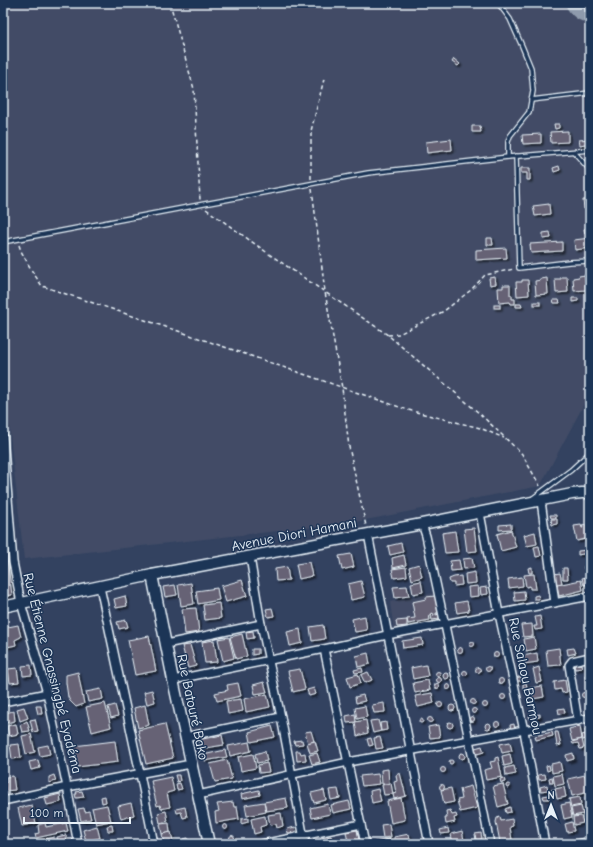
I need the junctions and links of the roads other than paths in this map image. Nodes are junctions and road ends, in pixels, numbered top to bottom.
1 (498, 3) edge
2 (590, 93) edge
3 (531, 100) junction
4 (590, 150) edge
5 (574, 152) junction
6 (516, 156) junction
7 (508, 157) junction
8 (590, 170) edge
9 (3, 242) edge
10 (590, 261) edge
11 (3, 435) edge
12 (590, 451) edge
13 (590, 494) edge
14 (541, 501) junction
15 (525, 504) junction
16 (480, 513) junction
17 (422, 524) junction
18 (368, 534) junction
19 (250, 557) junction
20 (152, 575) junction
21 (100, 587) junction
22 (590, 596) edge
23 (21, 603) junction
24 (555, 603) junction
25 (3, 607) edge
26 (500, 614) junction
27 (261, 624) junction
28 (445, 624) junction
29 (387, 635) junction
30 (166, 644) junction
31 (324, 649) junction
32 (590, 657) edge
33 (269, 660) junction
34 (173, 680) junction
35 (47, 693) junction
36 (3, 702) edge
37 (281, 717) junction
38 (590, 718) edge
39 (578, 721) junction
40 (524, 731) junction
41 (185, 737) junction
42 (469, 740) junction
43 (410, 751) junction
44 (348, 762) junction
45 (191, 764) junction
46 (140, 774) junction
47 (292, 774) junction
48 (67, 787) junction
49 (198, 795) junction
50 (3, 801) edge
51 (361, 824) junction
52 (304, 836) junction
53 (590, 842) edge
54 (78, 844) edge
55 (154, 844) edge
56 (209, 844) edge
57 (262, 844) edge
58 (305, 844) edge
59 (365, 844) edge
60 (429, 844) edge
61 (490, 844) edge
62 (545, 844) edge
63 (577, 844) edge

1 - 3 lane
2 - 3 lane
3 - 7 lane
4 - 5 lane
5 - 6 lane
5 - 8 lane
6 - 7 lane
6 - 10 lane
7 - 9 lane
11 - 23 street, Rue Étienne Gnassingbé Eyadéma
12 - 15 lane
13 - 14 main road, Avenue Diori Hamani
14 - 15 main road, Avenue Diori Hamani
14 - 24 street
15 - 16 main road, Avenue Diori Hamani
16 - 17 main road, Avenue Diori Hamani
16 - 26 street, Rue Salaou Barmou
17 - 18 main road, Avenue Diori Hamani
17 - 28 street
18 - 19 main road, Avenue Diori Hamani
18 - 29 street
19 - 20 main road, Avenue Diori Hamani
19 - 27 street
20 - 21 main road, Avenue Diori Hamani
20 - 30 main road, Rue Batouré Bako
21 - 23 main road, Avenue Diori Hamani
21 - 46 street
22 - 24 street
23 - 25 main road, Avenue Diori Hamani
23 - 35 street, Rue Étienne Gnassingbé Eyadéma
24 - 26 street
26 - 28 street
26 - 40 street, Rue Salaou Barmou
27 - 30 street
27 - 33 street
28 - 29 street
28 - 42 street
29 - 31 street
29 - 43 street
30 - 34 main road, Rue Batouré Bako
31 - 33 street
31 - 44 street
32 - 39 street
33 - 34 street
33 - 37 street
34 - 41 main road, Rue Batouré Bako
35 - 36 street
35 - 48 street, Rue Étienne Gnassingbé Eyadéma
37 - 41 street
37 - 47 street
38 - 39 street
39 - 40 street
40 - 42 street
40 - 62 street, Rue Salaou Barmou
41 - 45 main road, Rue Batouré Bako
42 - 43 street
42 - 61 street
43 - 44 street
43 - 60 street
44 - 47 street
44 - 51 street
45 - 46 street
45 - 49 main road, Rue Batouré Bako
46 - 48 street
46 - 55 street
47 - 49 street
47 - 52 street
48 - 50 street
48 - 54 street, Rue Étienne Gnassingbé Eyadéma
49 - 56 main road, Rue Batouré Bako
51 - 52 street
51 - 59 street
52 - 57 street
52 - 58 street
53 - 63 street

